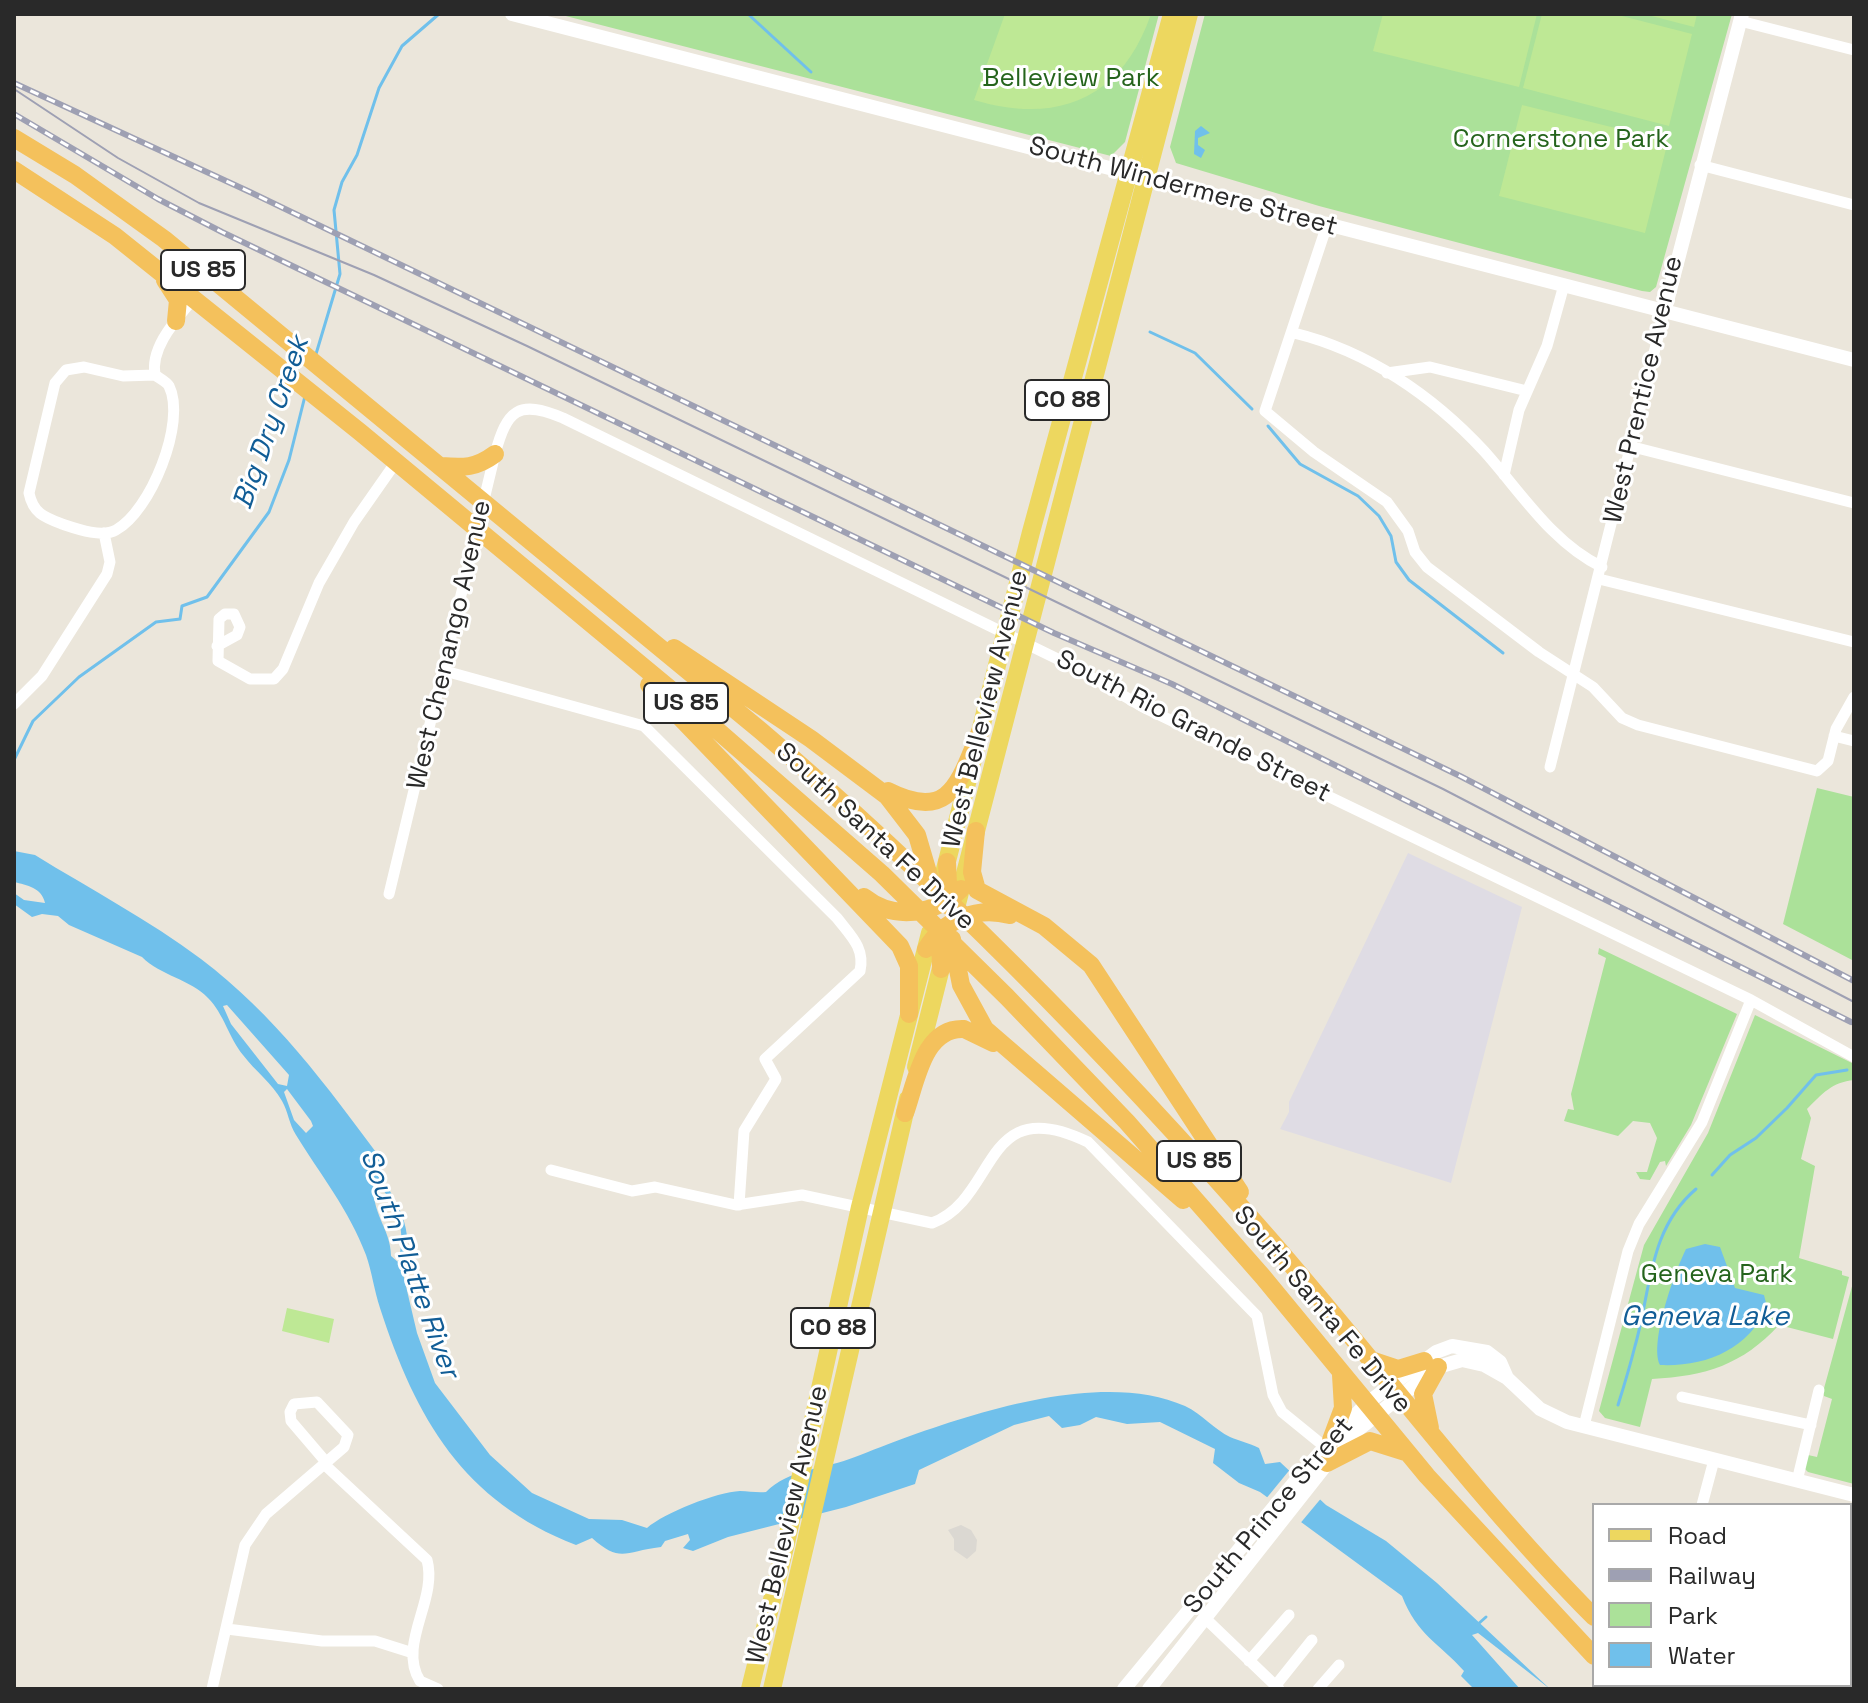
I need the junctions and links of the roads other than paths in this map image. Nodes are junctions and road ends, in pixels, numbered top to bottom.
1 (512, 14) edge
2 (1172, 14) edge
3 (1189, 14) edge
4 (1741, 17) edge
5 (1854, 50) edge
6 (14, 138) edge
7 (1700, 165) junction
8 (14, 170) edge
9 (1139, 174) junction
10 (1854, 205) edge
11 (1327, 225) junction
12 (147, 260) junction
13 (1564, 285) junction
14 (194, 298) junction
15 (1664, 313) junction
16 (176, 321) junction
17 (228, 325) junction
18 (1294, 333) junction
19 (1854, 360) edge
20 (1387, 373) junction
21 (155, 375) junction
22 (1527, 391) junction
23 (528, 408) joint
24 (1633, 447) junction
25 (495, 454) junction
26 (396, 462) junction
27 (441, 466) junction
28 (1504, 475) junction
29 (483, 501) junction
30 (1854, 503) edge
31 (476, 528) junction
32 (104, 533) junction
33 (1600, 573) junction
34 (593, 591) junction
35 (566, 605) junction
36 (1854, 642) edge
37 (217, 646) dead end
38 (445, 671) junction
39 (1574, 674) junction
40 (1854, 697) edge
41 (14, 704) edge
42 (980, 732) junction
43 (1834, 736) junction
44 (1854, 741) edge
45 (1550, 767) dead end
46 (872, 783) junction
47 (976, 831) junction
48 (833, 873) junction
49 (389, 894) dead end
50 (949, 898) junction
51 (946, 927) junction
52 (926, 949) junction
53 (1103, 980) junction
54 (1751, 1000) junction
55 (909, 1014) junction
56 (1854, 1057) edge
57 (1022, 1064) junction
58 (905, 1113) junction
59 (551, 1170) dead end
60 (739, 1205) junction
61 (860, 1207) junction
62 (879, 1212) junction
63 (1263, 1277) junction
64 (1331, 1312) junction
65 (1369, 1358) junction
66 (1431, 1364) junction
67 (1341, 1375) junction
68 (1396, 1390) junction
69 (1819, 1390) dead end
70 (1682, 1397) dead end
71 (1371, 1410) junction
72 (1811, 1425) junction
73 (1584, 1426) junction
74 (1434, 1438) junction
75 (1408, 1454) junction
76 (1322, 1458) junction
77 (1714, 1460) junction
78 (325, 1463) junction
79 (1797, 1481) junction
80 (1854, 1495) edge
81 (1703, 1503) edge
82 (1289, 1615) dead end
83 (1592, 1615) edge
84 (1206, 1619) junction
85 (227, 1629) junction
86 (1312, 1640) dead end
87 (413, 1653) junction
88 (1592, 1654) edge
89 (1249, 1661) junction
90 (1339, 1665) dead end
91 (1135, 1676) junction
92 (1277, 1687) edge
93 (212, 1689) edge
94 (438, 1689) edge
95 (750, 1689) edge
96 (772, 1689) edge
97 (1124, 1689) edge
98 (1149, 1689) edge
99 (1318, 1689) edge

1 - 9 street, South Windermere Street
2 - 9 main road, West Belleview Avenue / CO 88
3 - 9 main road, West Belleview Avenue / CO 88
4 - 5 street
4 - 7 street, West Prentice Avenue
6 - 27 highway, South Santa Fe Drive / US 85
7 - 10 street
7 - 15 street, West Prentice Avenue
8 - 12 highway, South Santa Fe Drive / US 85
9 - 11 street, South Windermere Street
9 - 42 main road, West Belleview Avenue / CO 88
9 - 47 main road, West Belleview Avenue / CO 88
11 - 13 street, South Windermere Street
11 - 18 street
12 - 14 highway, South Santa Fe Drive / US 85
12 - 16 highway
13 - 15 street, South Windermere Street
13 - 22 street
14 - 16 street
14 - 17 highway, South Santa Fe Drive / US 85
15 - 19 street, South Windermere Street
15 - 24 street, West Prentice Avenue
16 - 17 highway
16 - 21 street
17 - 26 highway, South Santa Fe Drive / US 85
18 - 20 street
18 - 39 street
20 - 22 street
20 - 28 street
21 - 32 street
21 - 32 street
22 - 28 street
23 - 25 street, West Chenango Avenue
23 - 54 street, South Rio Grande Street
24 - 30 street
24 - 33 street, West Prentice Avenue
25 - 27 highway
25 - 29 street, West Chenango Avenue
26 - 31 highway, South Santa Fe Drive / US 85
26 - 37 street
27 - 29 highway, South Santa Fe Drive / US 85
28 - 33 street
29 - 31 street, West Chenango Avenue
29 - 34 highway, South Santa Fe Drive / US 85
31 - 35 highway, South Santa Fe Drive / US 85
31 - 38 street, West Chenango Avenue
32 - 41 street
33 - 36 street
33 - 39 street, West Prentice Avenue
34 - 46 highway
34 - 64 highway, South Santa Fe Drive / US 85
35 - 48 highway
35 - 63 highway, South Santa Fe Drive / US 85
38 - 49 street, West Chenango Avenue
38 - 60 street
39 - 43 street
39 - 45 street, West Prentice Avenue
40 - 43 street
42 - 46 highway
42 - 50 main road, West Belleview Avenue / CO 88
43 - 44 street
46 - 50 highway
47 - 50 main road, West Belleview Avenue / CO 88
47 - 53 highway
48 - 50 highway
48 - 55 highway
50 - 51 highway
50 - 51 main road, West Belleview Avenue / CO 88
50 - 52 main road, West Belleview Avenue / CO 88
51 - 52 highway
51 - 53 highway
51 - 57 highway
51 - 58 main road, West Belleview Avenue / CO 88
52 - 55 main road, West Belleview Avenue / CO 88
53 - 64 highway
54 - 56 street, South Rio Grande Street
54 - 73 street
55 - 61 main road, West Belleview Avenue / CO 88
57 - 58 highway
57 - 63 highway
58 - 62 main road, West Belleview Avenue / CO 88
59 - 60 street
60 - 61 street
61 - 62 street
61 - 95 main road, West Belleview Avenue / CO 88
62 - 76 street
62 - 96 main road, West Belleview Avenue / CO 88
63 - 67 highway, South Santa Fe Drive / US 85
64 - 65 highway, South Santa Fe Drive / US 85
65 - 66 highway
65 - 68 highway, South Santa Fe Drive / US 85
66 - 68 street, South Prince Street
66 - 73 street
66 - 74 highway
67 - 71 highway, South Santa Fe Drive / US 85
67 - 76 highway
68 - 71 street, South Prince Street
68 - 74 highway, South Santa Fe Drive / US 85
69 - 72 street
70 - 72 street
71 - 75 highway, South Santa Fe Drive / US 85
71 - 76 street, South Prince Street
71 - 76 street, South Prince Street
72 - 79 street
73 - 77 street
74 - 83 highway, South Santa Fe Drive / US 85
75 - 76 highway
75 - 88 highway, South Santa Fe Drive / US 85
76 - 84 street, South Prince Street
76 - 91 street, South Prince Street
77 - 79 street
77 - 81 street
78 - 78 street
78 - 85 street
78 - 87 street
79 - 80 street
82 - 89 street
84 - 89 street
84 - 98 street, South Prince Street
85 - 87 street
85 - 93 street
86 - 92 street
87 - 94 street
89 - 92 street
90 - 99 street
91 - 97 street, South Prince Street
91 - 98 street

